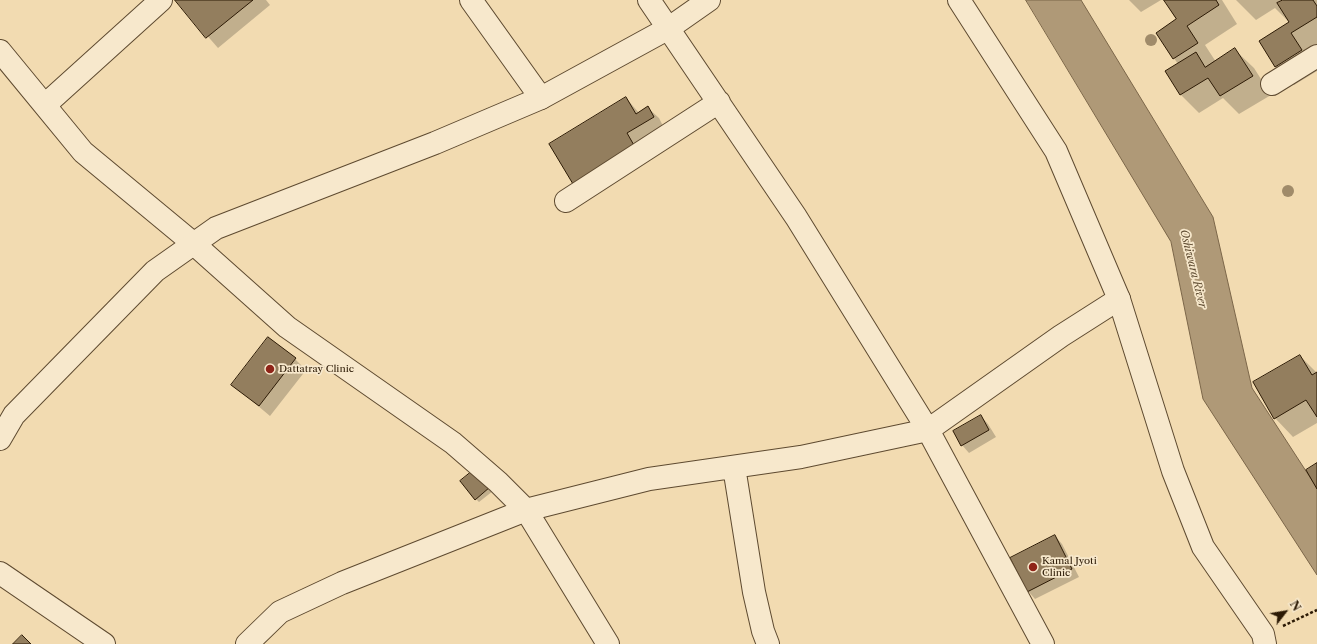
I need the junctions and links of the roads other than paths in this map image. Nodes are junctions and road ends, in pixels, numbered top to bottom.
1 (161, 0) edge
2 (471, 0) edge
3 (649, 0) edge
4 (709, 0) edge
5 (959, 0) edge
6 (669, 28) junction
7 (0, 51) edge
8 (1317, 56) edge
9 (1272, 84) dead end
10 (541, 98) junction
11 (719, 102) junction
12 (45, 105) junction
13 (566, 202) dead end
14 (194, 244) junction
15 (1119, 299) junction
16 (928, 430) junction
17 (0, 439) edge
18 (734, 467) junction
19 (526, 510) junction
20 (0, 572) edge
21 (1264, 639) edge
22 (104, 644) edge
23 (247, 644) edge
24 (608, 644) edge
25 (768, 644) edge
26 (1044, 644) edge

1 - 12 street
2 - 10 street
3 - 6 street
4 - 6 street
5 - 15 street
6 - 10 street
6 - 11 street
7 - 12 street
8 - 9 street
10 - 14 street
11 - 13 street
11 - 16 street
12 - 14 street
14 - 17 street
14 - 19 street
15 - 16 street
15 - 21 street
16 - 18 street
16 - 26 street
18 - 19 street
18 - 25 street
19 - 23 street
19 - 24 street
20 - 22 street

